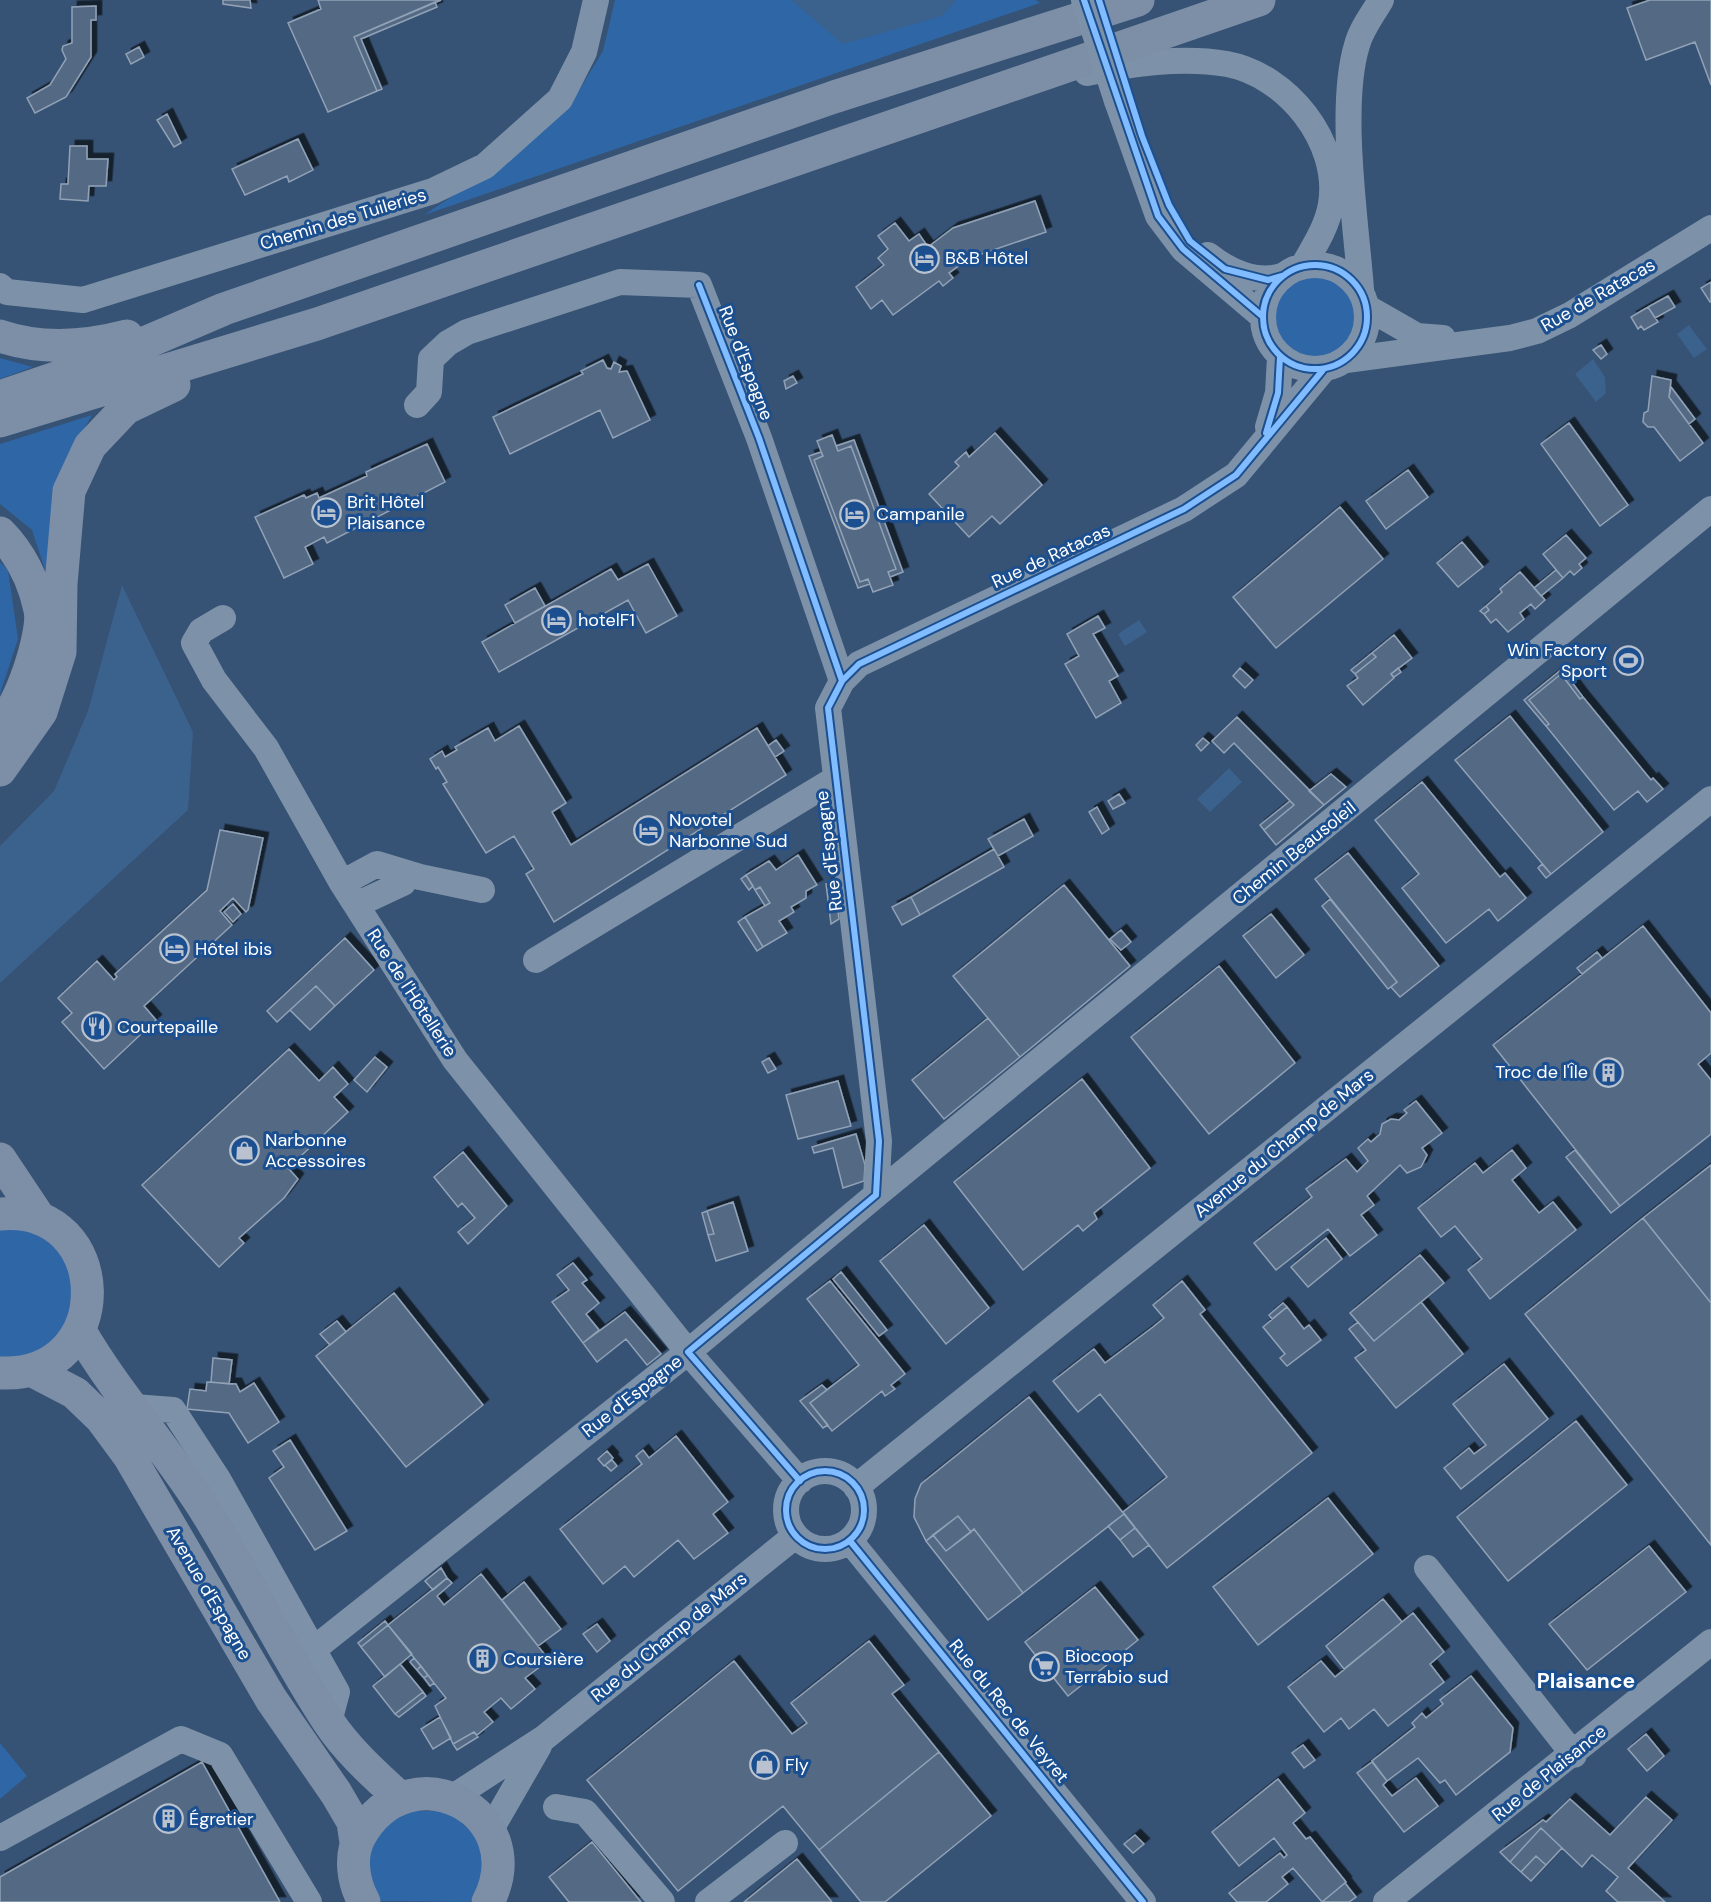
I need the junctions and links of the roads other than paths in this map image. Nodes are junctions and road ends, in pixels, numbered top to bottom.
1 (596, 0) edge
2 (1084, 0) edge
3 (1100, 0) edge
4 (1111, 0) edge
5 (1138, 0) edge
6 (1259, 0) edge
7 (1381, 0) edge
8 (1058, 25) junction
9 (1012, 87) junction
10 (1124, 99) junction
11 (1711, 228) edge
12 (1292, 271) junction
13 (0, 286) edge
14 (1364, 299) junction
15 (224, 309) junction
16 (1262, 316) junction
17 (317, 324) junction
18 (0, 336) edge
19 (1476, 342) junction
20 (1280, 357) junction
21 (1334, 365) junction
22 (0, 397) edge
23 (417, 405) dead end
24 (0, 421) edge
25 (1263, 443) junction
26 (1711, 509) edge
27 (0, 533) edge
28 (223, 618) dead end
29 (842, 681) junction
30 (0, 725) edge
31 (0, 771) edge
32 (835, 779) junction
33 (1711, 799) edge
34 (342, 883) junction
35 (403, 883) dead end
36 (482, 890) dead end
37 (356, 905) junction
38 (536, 960) dead end
39 (0, 1159) edge
40 (876, 1195) junction
41 (0, 1214) edge
42 (40, 1219) junction
43 (80, 1331) junction
44 (688, 1352) junction
45 (16, 1372) edge
46 (800, 1481) junction
47 (856, 1487) junction
48 (795, 1536) junction
49 (850, 1541) junction
50 (1427, 1568) dead end
51 (1711, 1642) edge
52 (304, 1657) junction
53 (544, 1738) junction
54 (1574, 1755) junction
55 (399, 1797) junction
56 (453, 1797) junction
57 (556, 1807) dead end
58 (490, 1831) junction
59 (0, 1838) edge
60 (356, 1843) junction
61 (785, 1843) dead end
62 (309, 1902) edge
63 (364, 1902) edge
64 (488, 1902) edge
65 (662, 1902) edge
66 (708, 1902) edge
67 (1143, 1902) edge
68 (1386, 1902) edge

1 - 13 street, Chemin des Tuileries
2 - 10 street, bridge
3 - 10 street
4 - 8 street
5 - 8 main road
6 - 9 main road
7 - 14 street
8 - 15 main road
9 - 12 street
9 - 17 main road
10 - 12 street
10 - 16 street
11 - 19 street, Rue de Ratacas
12 - 14 street
12 - 16 street
14 - 19 street, Rue de Ratacas
14 - 21 street
15 - 18 main road
15 - 22 main road
16 - 20 street
17 - 24 main road
17 - 31 main road
19 - 21 street, Rue de Ratacas
20 - 21 street
20 - 25 street, Rue de Ratacas
21 - 25 street, Rue de Ratacas
23 - 29 street, Rue d'Espagne
25 - 29 street, Rue de Ratacas
26 - 40 street, Chemin Beausoleil
27 - 30 main road
28 - 34 street, Rue de l'Hôtellerie
29 - 32 street, Rue d'Espagne
32 - 38 street
32 - 40 street, Rue d'Espagne
33 - 47 street, Avenue du Champ de Mars
34 - 36 street
34 - 37 street, Rue de l'Hôtellerie
35 - 37 street
37 - 44 street, Rue de l'Hôtellerie
39 - 42 main road
40 - 44 street, Rue d'Espagne
41 - 42 main road
42 - 43 main road
43 - 45 main road
43 - 52 main road, Avenue d'Espagne
44 - 46 street
44 - 52 street, Rue d'Espagne
45 - 60 main road, Avenue d'Espagne
46 - 47 street
46 - 48 street
47 - 49 street
48 - 49 street
48 - 53 street, Rue du Champ de Mars
49 - 67 street, Rue du Rec de Veyret
50 - 54 street
51 - 54 street, Rue de Plaisance
52 - 55 main road, Avenue d'Espagne
53 - 56 street, Rue du Champ de Mars
53 - 58 street, Rue du Champ de Mars
54 - 68 street, Rue de Plaisance
55 - 56 main road
55 - 60 main road
56 - 58 main road
57 - 65 street
58 - 64 main road
59 - 62 street
60 - 63 main road
61 - 66 street

